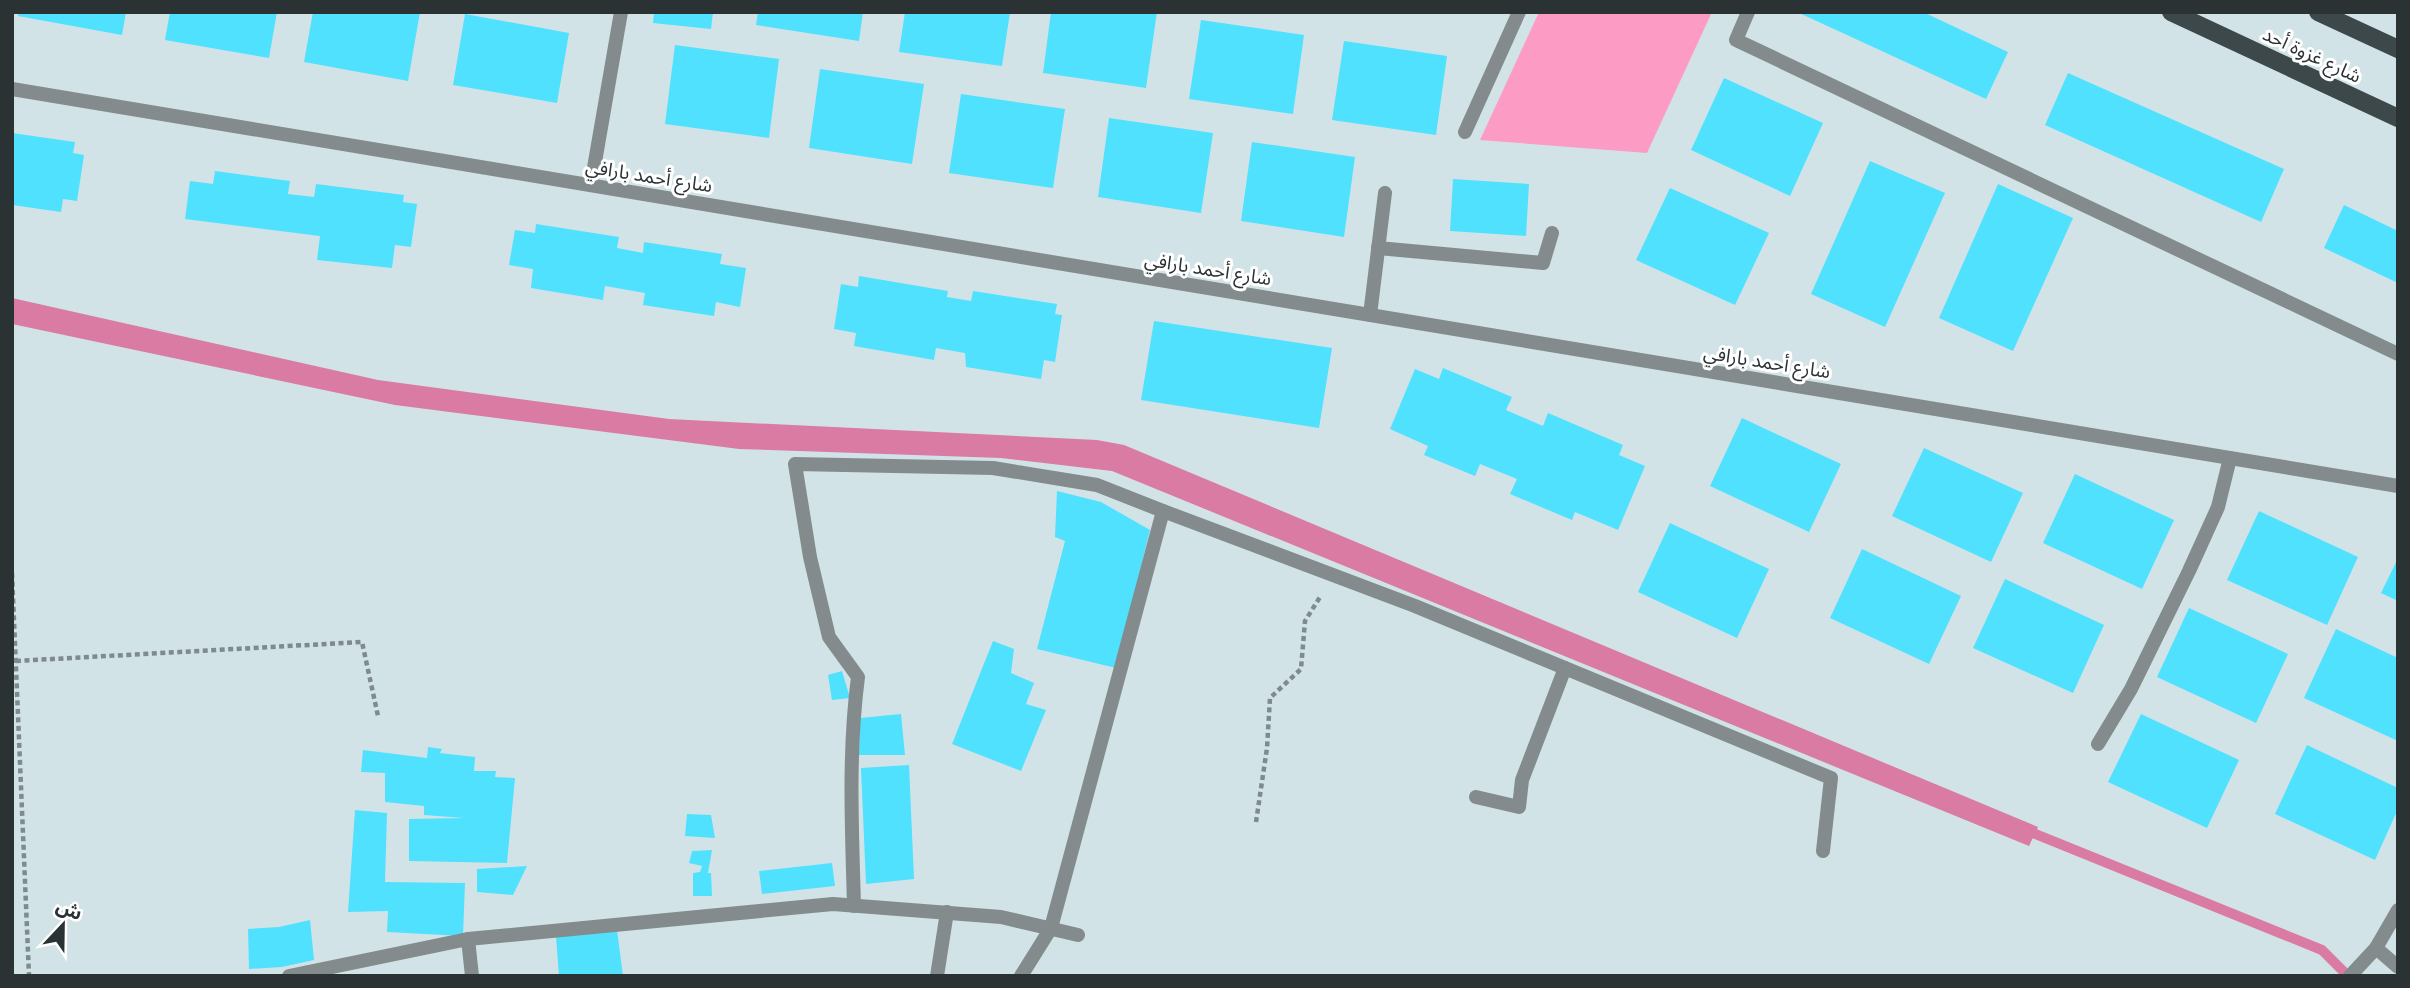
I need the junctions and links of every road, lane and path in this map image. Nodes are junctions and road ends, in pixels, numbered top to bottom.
1 (621, 12) edge
2 (1519, 12) edge
3 (1748, 12) edge
4 (2171, 12) edge
5 (2318, 12) edge
6 (2398, 49) edge
7 (12, 89) edge
8 (2398, 118) edge
9 (1465, 132) dead end
10 (591, 185) junction
11 (1385, 193) dead end
12 (1552, 233) dead end
13 (1378, 248) junction
14 (1370, 315) junction
15 (2398, 354) edge
16 (2230, 458) junction
17 (2398, 486) edge
18 (1163, 512) junction
19 (12, 573) edge
20 (1329, 574) junction
21 (16, 662) junction
22 (1565, 668) junction
23 (378, 716) dead end
24 (2098, 744) dead end
25 (1476, 797) dead end
26 (1256, 822) dead end
27 (1823, 850) dead end
28 (854, 906) junction
29 (2398, 910) edge
30 (947, 912) junction
31 (1051, 928) junction
32 (1079, 935) dead end
33 (468, 939) junction
34 (2376, 948) junction
35 (2398, 967) edge
36 (2353, 974) edge
37 (29, 976) edge
38 (289, 976) edge
39 (472, 976) edge
40 (937, 976) edge
41 (1021, 976) edge

1 - 10 street
2 - 9 street
3 - 15 street
4 - 8 main road, شارع غزوة أحد
5 - 6 main road
7 - 10 street, شارع أحمد بارافي
10 - 14 street, شارع أحمد بارافي
11 - 13 street
12 - 13 street
13 - 14 street
14 - 16 street, شارع أحمد بارافي
16 - 17 street, شارع أحمد بارافي
16 - 24 street
18 - 20 street
18 - 28 street
18 - 31 street
19 - 21 path
20 - 22 street
20 - 26 path
21 - 23 path
21 - 37 path
22 - 25 street
22 - 27 street
28 - 30 street
28 - 33 street
29 - 34 street
30 - 31 street
30 - 40 street
31 - 32 street
31 - 41 street
33 - 38 street
33 - 39 street
34 - 35 street
34 - 36 street

